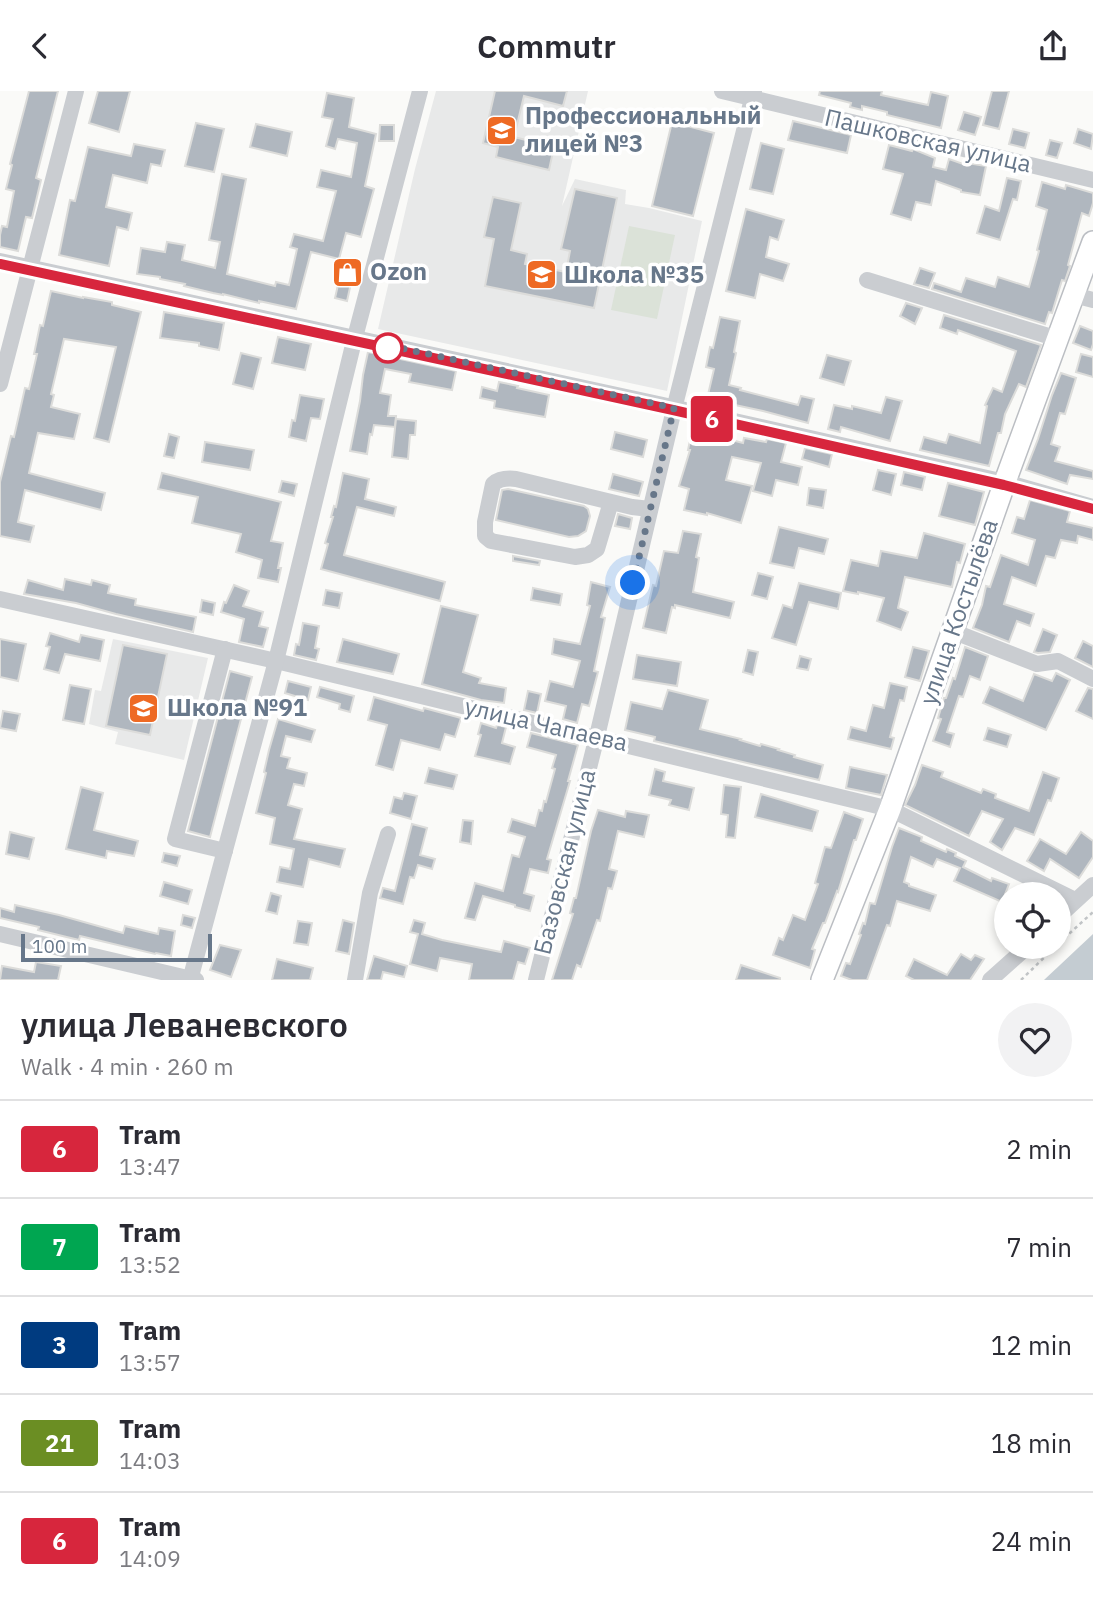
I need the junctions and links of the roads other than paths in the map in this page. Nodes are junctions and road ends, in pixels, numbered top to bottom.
1 (76, 91) edge
2 (420, 91) edge
3 (722, 91) edge
4 (753, 95) edge
5 (1093, 180) edge
6 (1093, 242) edge
7 (0, 261) edge
8 (30, 268) junction
9 (867, 280) dead end
10 (1084, 297) edge
11 (355, 338) junction
12 (1058, 339) junction
13 (0, 384) edge
14 (674, 408) junction
15 (1005, 482) junction
16 (611, 502) junction
17 (1093, 506) edge
18 (650, 509) junction
19 (0, 599) edge
20 (952, 631) junction
21 (225, 649) junction
22 (276, 661) junction
23 (1093, 678) edge
24 (597, 737) junction
25 (890, 809) junction
26 (388, 834) dead end
27 (225, 851) junction
28 (1093, 885) edge
29 (1075, 900) junction
30 (1071, 904) edge
31 (0, 934) edge
32 (1014, 959) edge
33 (192, 980) edge
34 (355, 980) edge
35 (536, 980) edge
36 (822, 980) edge
37 (990, 980) edge

1 - 8 street
2 - 11 street
3 - 4 street, Пашковская улица
4 - 5 street, Пашковская улица
4 - 14 street, Базовская улица
6 - 10 main road, улица Костылёва
7 - 8 street
8 - 11 street
8 - 13 street
9 - 12 street
10 - 12 main road, улица Костылёва
11 - 14 street
11 - 22 street
12 - 15 main road, улица Костылёва
14 - 15 street
14 - 18 street, Базовская улица
15 - 17 street
15 - 20 main road, улица Костылёва
16 - 16 street
16 - 18 street
18 - 24 street, Базовская улица
19 - 21 street, улица Чапаева
20 - 23 street
20 - 25 main road, улица Костылёва
21 - 22 street, улица Чапаева
21 - 27 street
22 - 24 street, улица Чапаева
22 - 27 street
24 - 25 street, улица Чапаева
24 - 35 street, Базовская улица
25 - 29 street, улица Чапаева
25 - 36 main road, улица Костылёва
26 - 34 street
27 - 33 street
28 - 29 street
29 - 30 street
31 - 33 street
32 - 37 street

